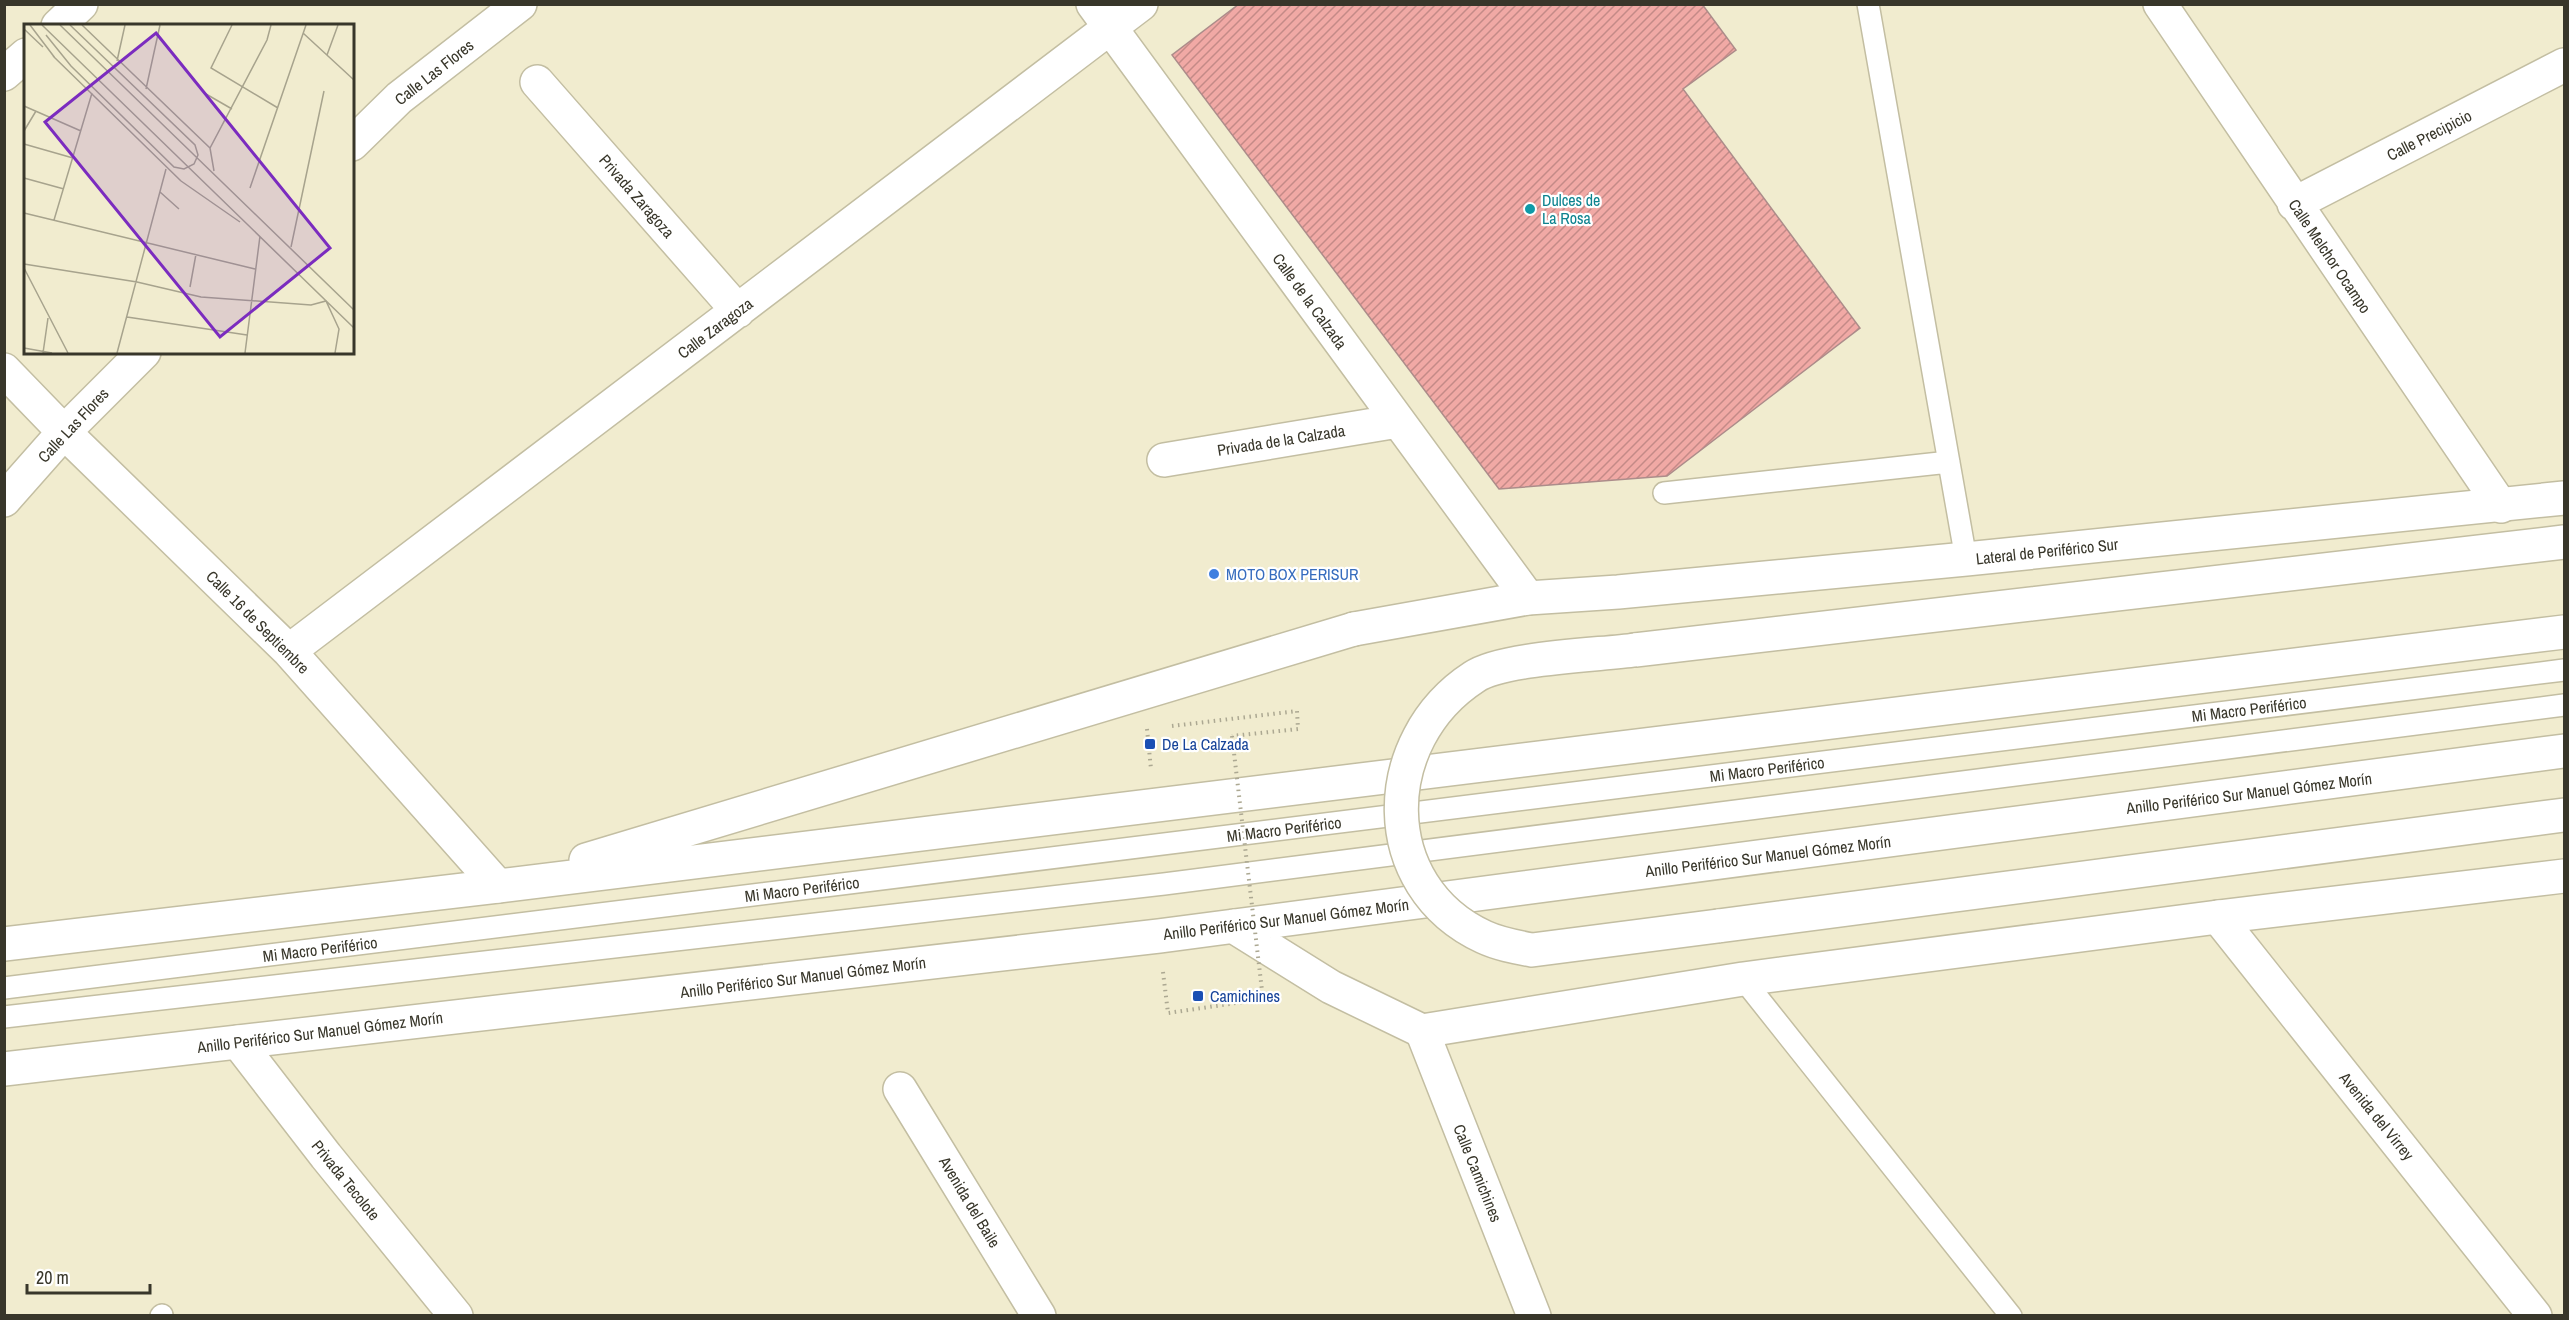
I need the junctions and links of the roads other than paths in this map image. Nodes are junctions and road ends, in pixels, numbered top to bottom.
1 (81, 4) edge
2 (520, 4) edge
3 (1141, 4) edge
4 (1868, 4) edge
5 (2160, 4) edge
6 (1101, 16) edge
7 (60, 24) edge
8 (24, 57) edge
9 (2565, 65) edge
10 (4, 74) edge
11 (537, 82) dead end
12 (354, 142) edge
13 (2294, 204) junction
14 (738, 311) junction
15 (142, 354) edge
16 (4, 370) edge
17 (1398, 421) junction
18 (64, 432) junction
19 (1164, 459) dead end
20 (1949, 462) junction
21 (1664, 493) dead end
22 (2565, 498) edge
23 (4, 500) edge
24 (2500, 506) junction
25 (2565, 542) edge
26 (1966, 559) junction
27 (1528, 598) junction
28 (2565, 632) edge
29 (289, 651) junction
30 (2565, 670) edge
31 (2565, 705) edge
32 (2565, 751) edge
33 (2565, 814) edge
34 (2565, 876) edge
35 (498, 886) junction
36 (2218, 917) junction
37 (1233, 926) junction
38 (4, 944) edge
39 (1743, 979) junction
40 (4, 988) edge
41 (4, 1017) edge
42 (1422, 1031) junction
43 (238, 1042) junction
44 (4, 1069) edge
45 (900, 1089) dead end
46 (456, 1316) edge
47 (1039, 1316) edge
48 (1534, 1316) edge
49 (2011, 1316) edge
50 (2535, 1316) edge

1 - 7 main road
2 - 12 main road, Calle Las Flores
3 - 6 main road, Calle Zaragoza
4 - 20 lane
5 - 13 main road, Calle Melchor Ocampo
6 - 14 main road, Calle Zaragoza
6 - 17 main road, Calle de la Calzada
8 - 10 main road
9 - 13 main road, Calle Precipicio
11 - 14 main road, Privada Zaragoza
13 - 24 main road, Calle Melchor Ocampo
14 - 29 main road, Calle Zaragoza
15 - 18 main road, Calle Las Flores
16 - 18 main road, Calle 16 de Septiembre
17 - 19 main road, Privada de la Calzada
17 - 27 main road, Calle de la Calzada
18 - 23 main road, Calle Las Flores
18 - 29 main road, Calle 16 de Septiembre
20 - 21 lane
20 - 26 lane
22 - 24 main road, Lateral de Periférico Sur
24 - 26 main road, Lateral de Periférico Sur
25 - 33 main road, bridge
26 - 27 main road, Lateral de Periférico Sur
27 - 35 main road, Lateral de Periférico Sur
28 - 35 main road
29 - 35 main road, Calle 16 de Septiembre
30 - 40 lane, Mi Macro Periférico
31 - 41 lane, Mi Macro Periférico
32 - 37 main road, Anillo Periférico Sur Manuel Gómez Morín
34 - 36 main road
35 - 38 main road
36 - 39 main road
36 - 50 main road, Avenida del Virrey
37 - 42 main road
37 - 43 main road, Anillo Periférico Sur Manuel Gómez Morín
39 - 42 main road
39 - 49 lane
42 - 48 main road, Calle Camichines
43 - 44 main road, Anillo Periférico Sur Manuel Gómez Morín
43 - 46 main road, Privada Tecolote
45 - 47 main road, Avenida del Baile

